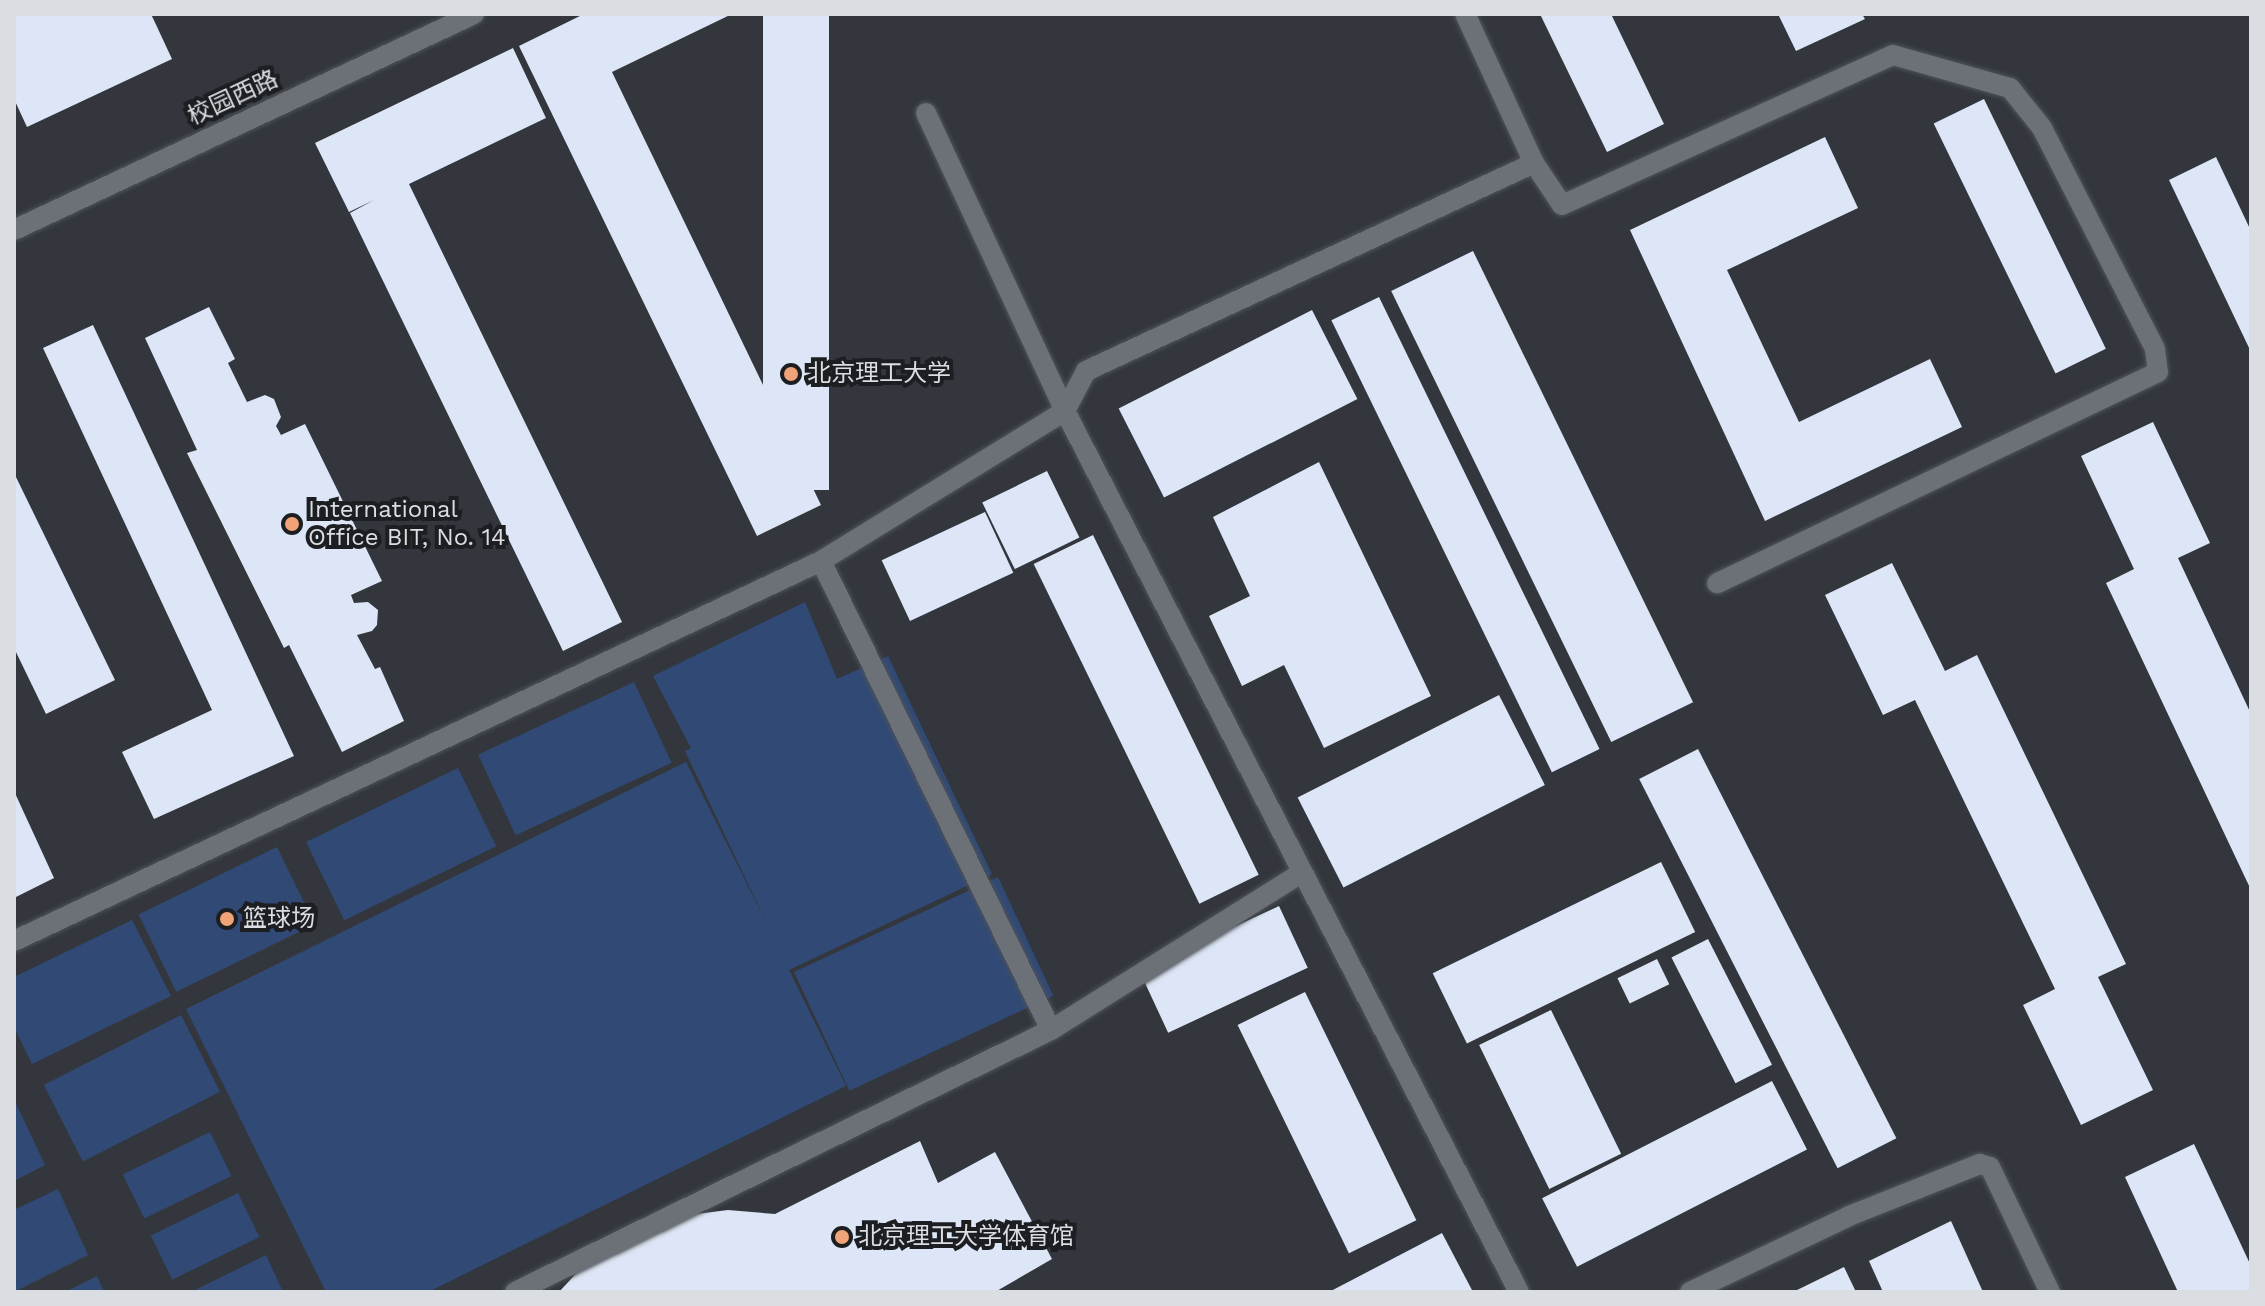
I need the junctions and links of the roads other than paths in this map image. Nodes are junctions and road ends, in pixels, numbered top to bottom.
1 (474, 14) edge
2 (1465, 14) edge
3 (926, 113) dead end
4 (1534, 163) junction
5 (14, 230) edge
6 (1065, 411) junction
7 (821, 561) junction
8 (1717, 583) dead end
9 (1303, 872) junction
10 (14, 941) edge
11 (1051, 1030) junction
12 (515, 1292) edge
13 (1519, 1292) edge
14 (1690, 1292) edge
15 (2050, 1292) edge

1 - 5 street, 校园西路
2 - 4 street
3 - 6 street
4 - 6 street
4 - 8 street
6 - 7 street
6 - 9 street
7 - 10 street
7 - 11 street
9 - 11 street
9 - 13 street
11 - 12 street
14 - 15 street

